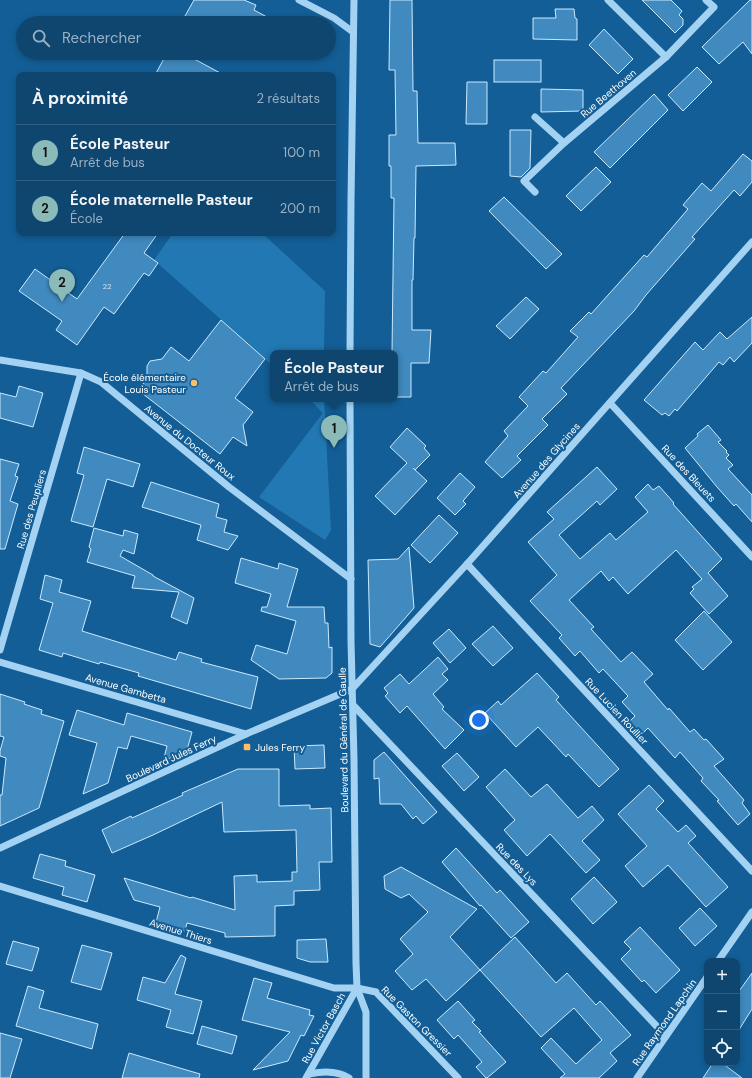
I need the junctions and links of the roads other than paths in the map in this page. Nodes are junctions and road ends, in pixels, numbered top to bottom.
1 (299, 0) edge
2 (354, 0) edge
3 (608, 0) edge
4 (706, 0) edge
5 (330, 16) edge
6 (336, 19) edge
7 (353, 32) junction
8 (666, 57) junction
9 (534, 117) dead end
10 (564, 143) junction
11 (536, 192) dead end
12 (752, 242) edge
13 (350, 350) edge
14 (0, 360) edge
15 (81, 373) junction
16 (350, 402) edge
17 (610, 403) junction
18 (752, 557) edge
19 (467, 564) junction
20 (351, 579) junction
21 (0, 650) edge
22 (0, 662) edge
23 (352, 689) junction
24 (353, 705) junction
25 (246, 734) junction
26 (0, 848) edge
27 (752, 871) edge
28 (0, 886) edge
29 (752, 912) edge
30 (720, 958) edge
31 (704, 981) edge
32 (357, 988) junction
33 (666, 1036) junction
34 (308, 1076) edge
35 (349, 1078) edge
36 (366, 1078) edge
37 (458, 1078) edge
38 (636, 1078) edge

1 - 5 street
2 - 7 street
3 - 8 street
4 - 8 street, Rue Beethoven
6 - 7 street
7 - 13 street
8 - 10 street, Rue Beethoven
9 - 10 street
10 - 11 street, Rue Beethoven
12 - 17 street, Avenue des Glycines
14 - 15 street, Avenue du Docteur Roux
15 - 20 street, Avenue du Docteur Roux
15 - 21 street, Rue des Peupliers
16 - 20 street, Boulevard du Général de Gaulle
17 - 18 street, Rue des Bleuets
17 - 19 street, Avenue des Glycines
19 - 23 street, Avenue des Glycines
19 - 27 street, Rue Lucien Roullier
20 - 23 street, Boulevard du Général de Gaulle
22 - 25 street, Avenue Gambetta
23 - 24 street, Boulevard du Général de Gaulle
23 - 25 street, Boulevard Jules Ferry
24 - 32 street, Boulevard du Général de Gaulle
24 - 33 street, Rue des Lys
25 - 26 street, Boulevard Jules Ferry
28 - 32 street, Avenue Thiers
29 - 30 street
31 - 33 street, Rue Raymond Lapchin
32 - 34 street, Rue Victor Basch
32 - 36 street, Boulevard du Général de Gaulle
32 - 37 street, Rue Gaston Gressier
33 - 38 street, Rue Raymond Lapchin
34 - 35 street

